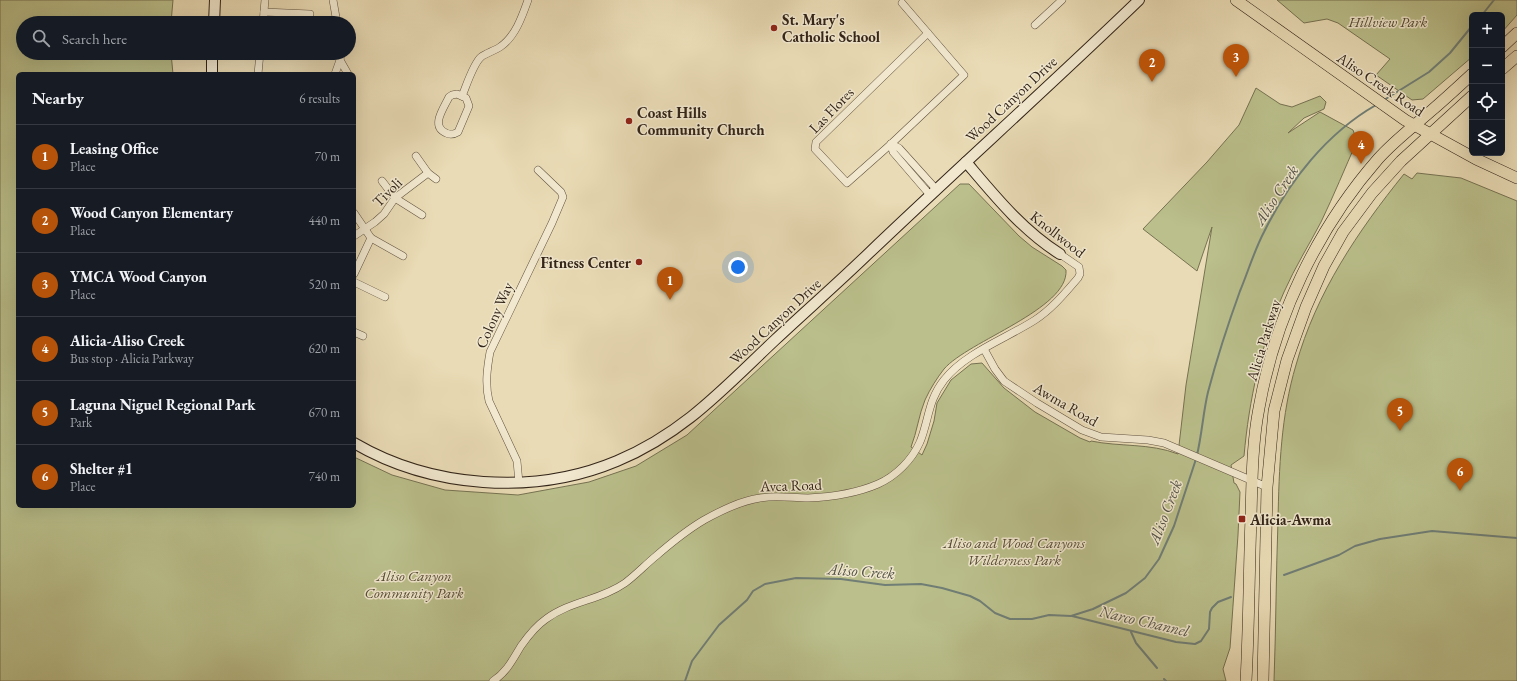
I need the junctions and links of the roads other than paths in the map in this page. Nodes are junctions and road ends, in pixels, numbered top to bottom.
1 (215, 0) edge
2 (265, 0) edge
3 (333, 0) edge
4 (528, 0) edge
5 (1061, 0) edge
6 (1139, 0) edge
7 (1236, 0) edge
8 (902, 3) dead end
9 (264, 12) junction
10 (310, 14) dead end
11 (214, 16) edge
12 (264, 16) edge
13 (336, 16) edge
14 (1035, 25) dead end
15 (928, 33) junction
16 (1517, 33) edge
17 (1505, 44) edge
18 (1517, 56) edge
19 (212, 60) edge
20 (259, 60) edge
21 (340, 60) edge
22 (342, 60) edge
23 (1505, 66) edge
24 (212, 72) edge
25 (258, 72) edge
26 (335, 72) edge
27 (347, 72) edge
28 (1469, 76) edge
29 (462, 96) junction
30 (1469, 99) edge
31 (1410, 123) junction
32 (1430, 134) junction
33 (891, 144) junction
34 (416, 156) dead end
35 (966, 162) junction
36 (538, 170) dead end
37 (428, 173) junction
38 (1517, 178) edge
39 (436, 179) dead end
40 (382, 181) dead end
41 (933, 192) junction
42 (395, 198) junction
43 (422, 215) dead end
44 (356, 216) edge
45 (365, 229) junction
46 (356, 235) edge
47 (371, 238) junction
48 (1060, 254) joint
49 (403, 256) dead end
50 (356, 270) edge
51 (356, 283) edge
52 (385, 297) dead end
53 (356, 333) edge
54 (363, 336) dead end
55 (984, 350) junction
56 (356, 444) edge
57 (1252, 481) junction
58 (519, 483) junction
59 (1267, 488) junction
60 (493, 681) edge
61 (1246, 681) edge
62 (1263, 681) edge

1 - 11 main road
2 - 9 street
3 - 13 street
4 - 29 street
5 - 14 street
6 - 35 main road, Wood Canyon Drive
7 - 31 main road, Aliso Creek Road
8 - 15 street, Las Flores
9 - 10 street
9 - 12 street
15 - 33 street, Las Flores
15 - 33 street, Las Flores
16 - 17 main road
18 - 23 main road
19 - 24 main road
20 - 25 street
21 - 26 street
22 - 27 street
28 - 31 main road, Alicia Parkway
29 - 29 street
30 - 32 main road, Alicia Parkway
31 - 32 main road, Aliso Creek Road
31 - 57 main road, Alicia Parkway
32 - 38 main road, Aliso Creek Road
32 - 59 main road, Alicia Parkway
33 - 41 street
34 - 37 street
35 - 41 main road, Wood Canyon Drive
35 - 48 main road, Knollwood
36 - 58 street, Colony Way
37 - 39 street
37 - 42 street, Tivoli
40 - 42 street
41 - 58 main road, Wood Canyon Drive
42 - 43 street
42 - 45 street, Tivoli
44 - 45 street
45 - 46 street, Tivoli
45 - 47 street
47 - 49 street
47 - 50 street
48 - 55 street, Knollwood
51 - 52 street
53 - 54 street
55 - 57 street, Awma Road
55 - 60 street, Avca Road
56 - 58 main road, Wood Canyon Drive
57 - 59 street, Awma Road
57 - 61 main road, Alicia Parkway
59 - 62 main road, Alicia Parkway

